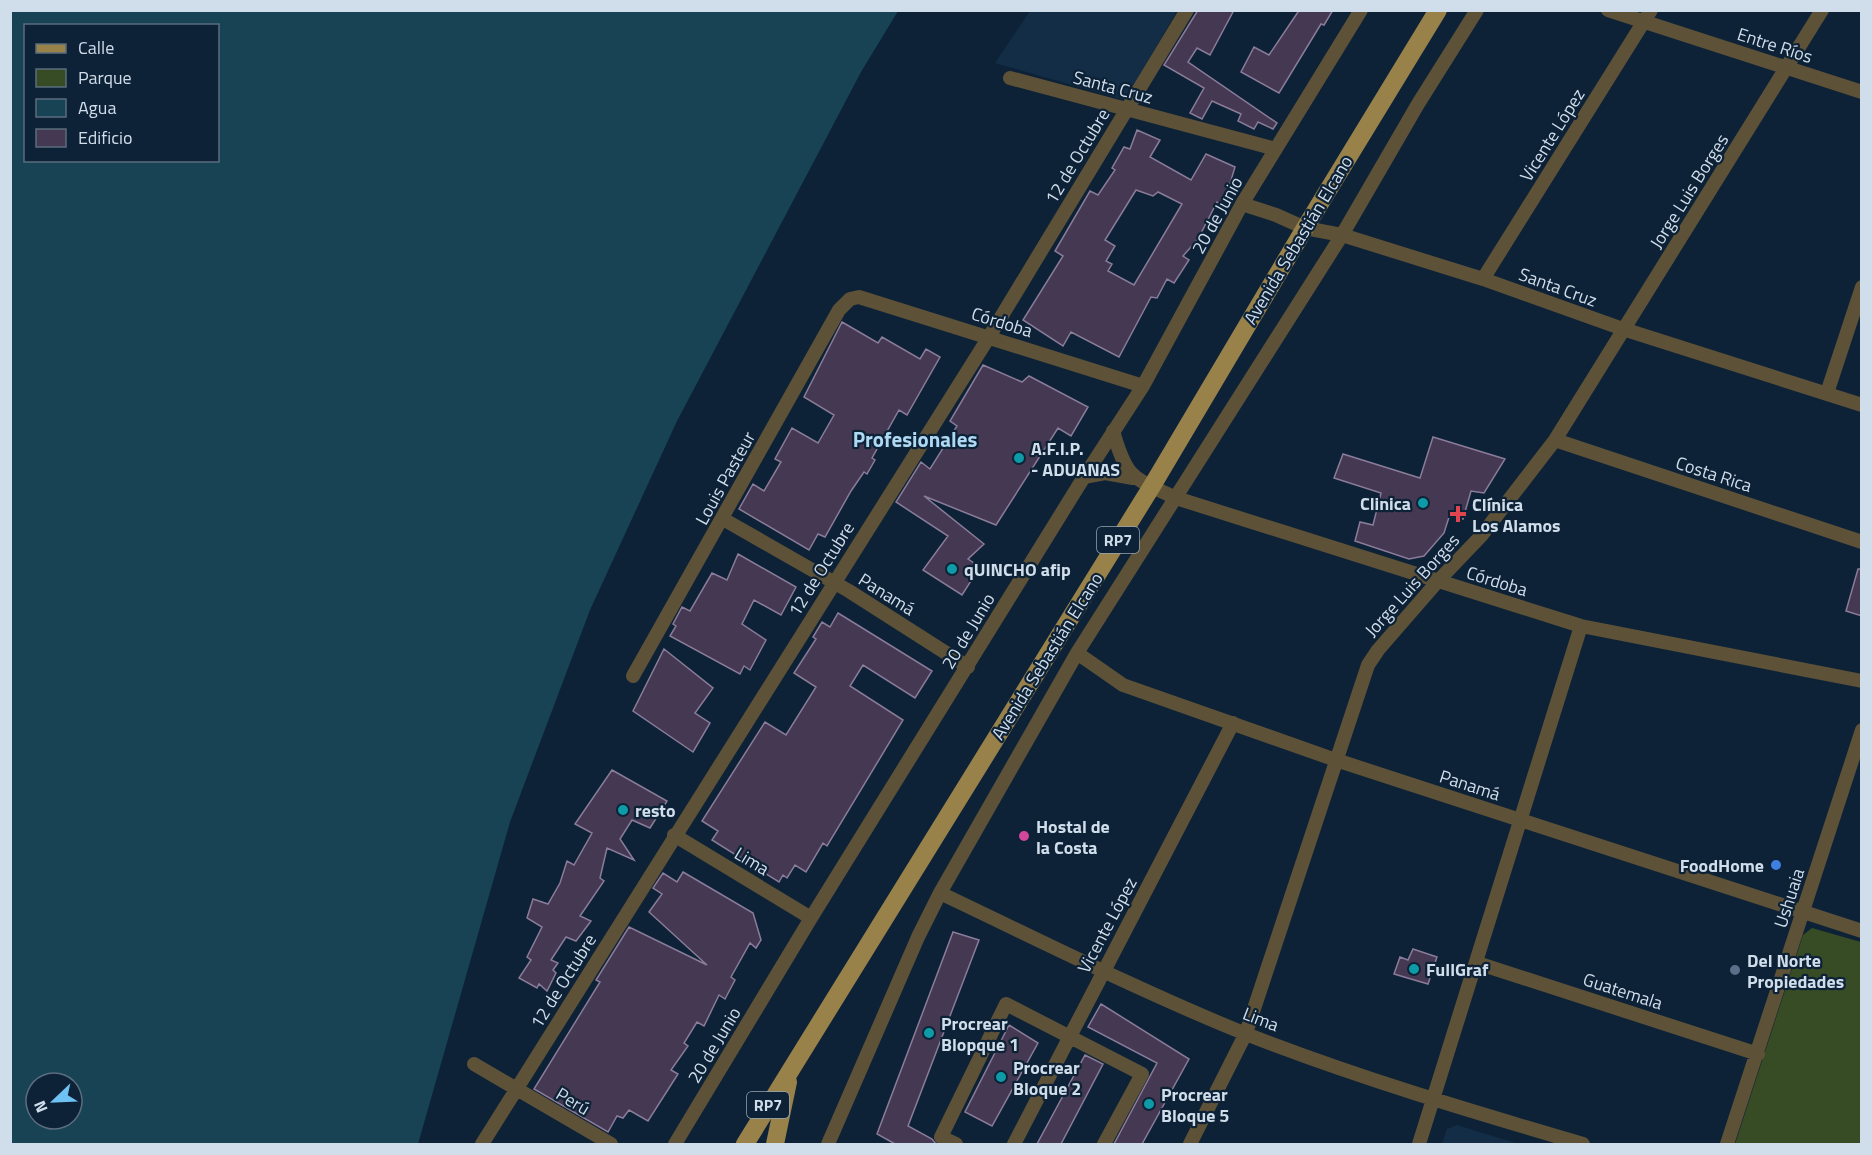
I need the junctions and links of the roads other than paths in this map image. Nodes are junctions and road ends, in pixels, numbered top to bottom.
1 (1187, 10) edge
2 (1361, 10) edge
3 (1438, 10) edge
4 (1477, 10) edge
5 (1608, 10) edge
6 (1651, 10) edge
7 (1822, 10) edge
8 (1644, 23) junction
9 (1788, 67) junction
10 (1010, 78) dead end
11 (1862, 92) edge
12 (1127, 109) junction
13 (1276, 149) junction
14 (1242, 204) junction
15 (1305, 228) junction
16 (1342, 235) junction
17 (1483, 279) junction
18 (1862, 287) edge
19 (850, 299) joint
20 (1623, 329) junction
21 (989, 337) junction
22 (1143, 386) junction
23 (1827, 393) junction
24 (1862, 405) edge
25 (1113, 431) junction
26 (1555, 440) junction
27 (1084, 477) junction
28 (1133, 478) junction
29 (1152, 486) junction
30 (1176, 498) junction
31 (723, 519) junction
32 (1862, 542) edge
33 (1438, 581) junction
34 (834, 582) junction
35 (1581, 626) junction
36 (1077, 653) junction
37 (968, 667) junction
38 (633, 676) dead end
39 (1862, 681) edge
40 (1233, 723) junction
41 (1862, 730) edge
42 (1336, 760) junction
43 (1521, 820) junction
44 (674, 835) junction
45 (940, 893) junction
46 (1804, 912) junction
47 (811, 918) junction
48 (1862, 931) edge
49 (1477, 963) junction
50 (1103, 971) junction
51 (1246, 1034) junction
52 (1070, 1035) junction
53 (1758, 1054) junction
54 (474, 1064) dead end
55 (792, 1066) junction
56 (517, 1089) junction
57 (1434, 1100) junction
58 (833, 1143) edge
59 (482, 1144) edge
60 (611, 1144) edge
61 (675, 1144) edge
62 (745, 1144) edge
63 (775, 1144) edge
64 (956, 1144) edge
65 (1014, 1144) edge
66 (1104, 1144) edge
67 (1190, 1144) edge
68 (1419, 1144) edge
69 (1583, 1144) edge
70 (1727, 1144) edge

1 - 12 street, 12 de Octubre
2 - 13 street, 20 de Junio
3 - 15 main road, Avenida Sebastián Elcano / RP7
4 - 16 street
5 - 8 street, Entre Ríos
6 - 8 street, Vicente López
7 - 9 street, Jorge Luis Borges
8 - 9 street, Entre Ríos
8 - 17 street, Vicente López
9 - 11 street, Entre Ríos
9 - 20 street, Jorge Luis Borges
10 - 12 street, Santa Cruz
12 - 13 street, Santa Cruz
12 - 21 street, 12 de Octubre
13 - 14 street, 20 de Junio
14 - 15 street, Santa Cruz
14 - 22 street, 20 de Junio
15 - 16 street, Santa Cruz
15 - 29 main road, Avenida Sebastián Elcano / RP7
16 - 17 street, Santa Cruz
16 - 30 street
17 - 20 street, Santa Cruz
18 - 23 street
19 - 21 street, Córdoba
19 - 31 street, Louis Pasteur
20 - 23 street, Santa Cruz
20 - 26 street, Jorge Luis Borges
21 - 22 street, Córdoba
21 - 34 street, 12 de Octubre
22 - 25 street, 20 de Junio
23 - 24 street, Santa Cruz
25 - 27 street, 20 de Junio
25 - 28 street
26 - 32 street, Costa Rica
26 - 33 street, Jorge Luis Borges
27 - 28 street, Córdoba
27 - 37 street, 20 de Junio
28 - 29 street, Córdoba
29 - 30 street, Córdoba
29 - 55 main road, Avenida Sebastián Elcano / RP7
30 - 33 street, Córdoba
30 - 36 street
31 - 34 street, Panamá
31 - 38 street, Louis Pasteur
33 - 35 street, Córdoba
33 - 42 street, Jorge Luis Borges
34 - 37 street, Panamá
34 - 44 street, 12 de Octubre
35 - 39 street, Córdoba
35 - 43 street
36 - 40 street, Panamá
36 - 45 street
37 - 47 street, 20 de Junio
40 - 42 street, Panamá
40 - 50 street, Vicente López
41 - 46 street, Ushuaia
42 - 43 street, Panamá
42 - 51 street, Jorge Luis Borges
43 - 46 street, Panamá
43 - 49 street
44 - 47 street, Lima
44 - 56 street, 12 de Octubre
45 - 50 street, Lima
45 - 58 street
46 - 48 street, Panamá
46 - 53 street, Ushuaia
47 - 61 street, 20 de Junio
49 - 53 street, Guatemala
49 - 57 street
50 - 51 street, Lima
50 - 52 street, Vicente López
51 - 57 street, Lima
51 - 67 street, Jorge Luis Borges
52 - 64 street
52 - 65 street, Vicente López
52 - 66 street
53 - 70 street, Ushuaia
54 - 56 street
55 - 62 main road, Avenida Sebastián Elcano / RP7
55 - 63 main road
56 - 59 street, 12 de Octubre
56 - 60 street, Perú
57 - 68 street
57 - 69 street, Lima

